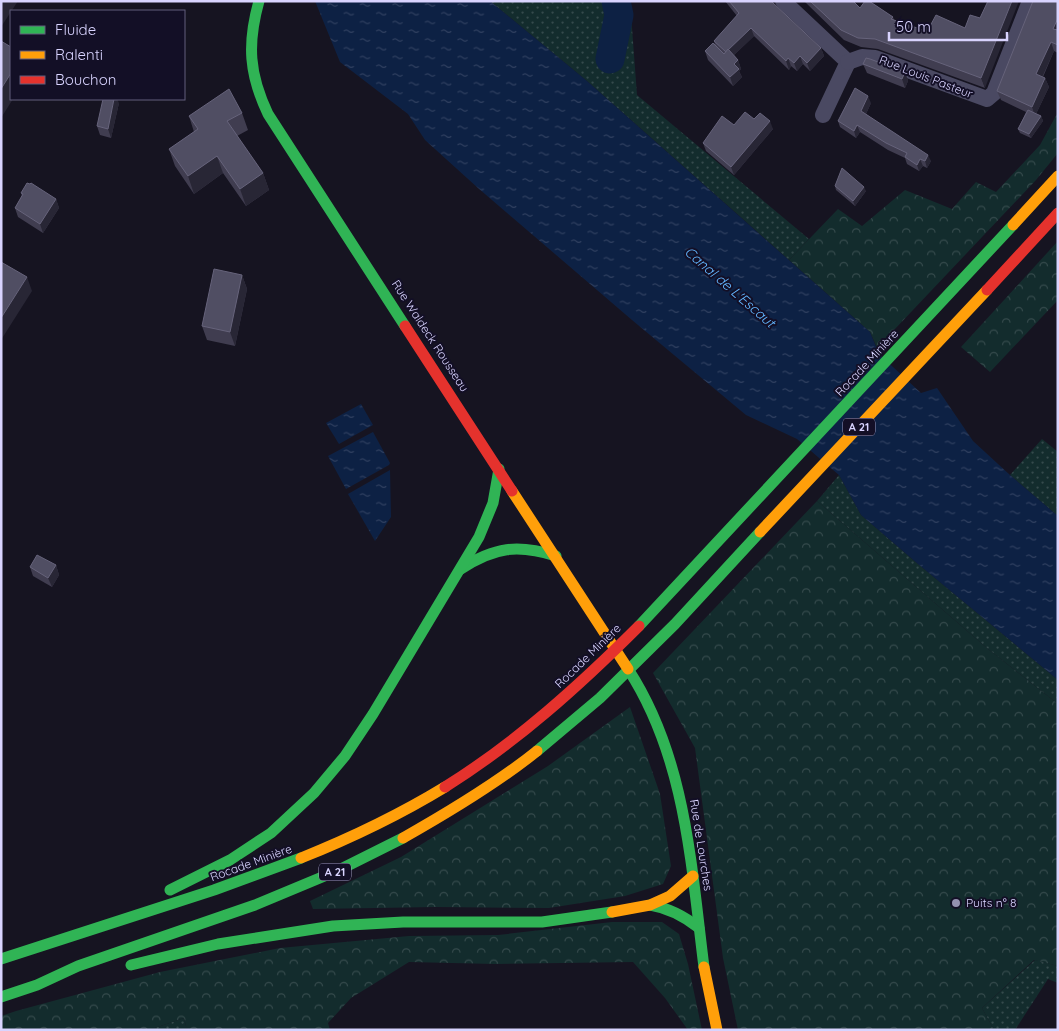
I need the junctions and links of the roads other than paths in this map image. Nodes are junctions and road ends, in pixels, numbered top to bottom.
1 (259, 1) edge
2 (1030, 1) edge
3 (786, 2) edge
4 (848, 62) junction
5 (823, 115) dead end
6 (1058, 176) edge
7 (1058, 213) edge
8 (499, 469) junction
9 (556, 556) junction
10 (457, 572) junction
11 (630, 673) joint
12 (693, 876) junction
13 (650, 905) junction
14 (699, 928) junction
15 (36, 947) junction
16 (1, 959) edge
17 (118, 969) dead end
18 (79, 978) dead end
19 (37, 985) junction
20 (1, 997) edge
21 (716, 1030) edge

1 - 8 main road, Rue Waldeck Rousseau
2 - 4 street, Rue Louis Pasteur
3 - 4 street
4 - 5 street
6 - 15 main road, Rocade Minière / A 21
7 - 19 main road, A 21
8 - 9 main road, Rue Waldeck Rousseau
8 - 10 main road
9 - 10 main road
9 - 11 main road, Rue Waldeck Rousseau
10 - 15 main road
11 - 12 main road, Rue de Lourches
12 - 13 main road
12 - 14 main road, Rue de Lourches
13 - 14 main road
13 - 17 main road
14 - 21 main road, Rue de Lourches
15 - 16 main road, Rocade Minière / A 21
18 - 19 main road
19 - 20 main road, A 21

